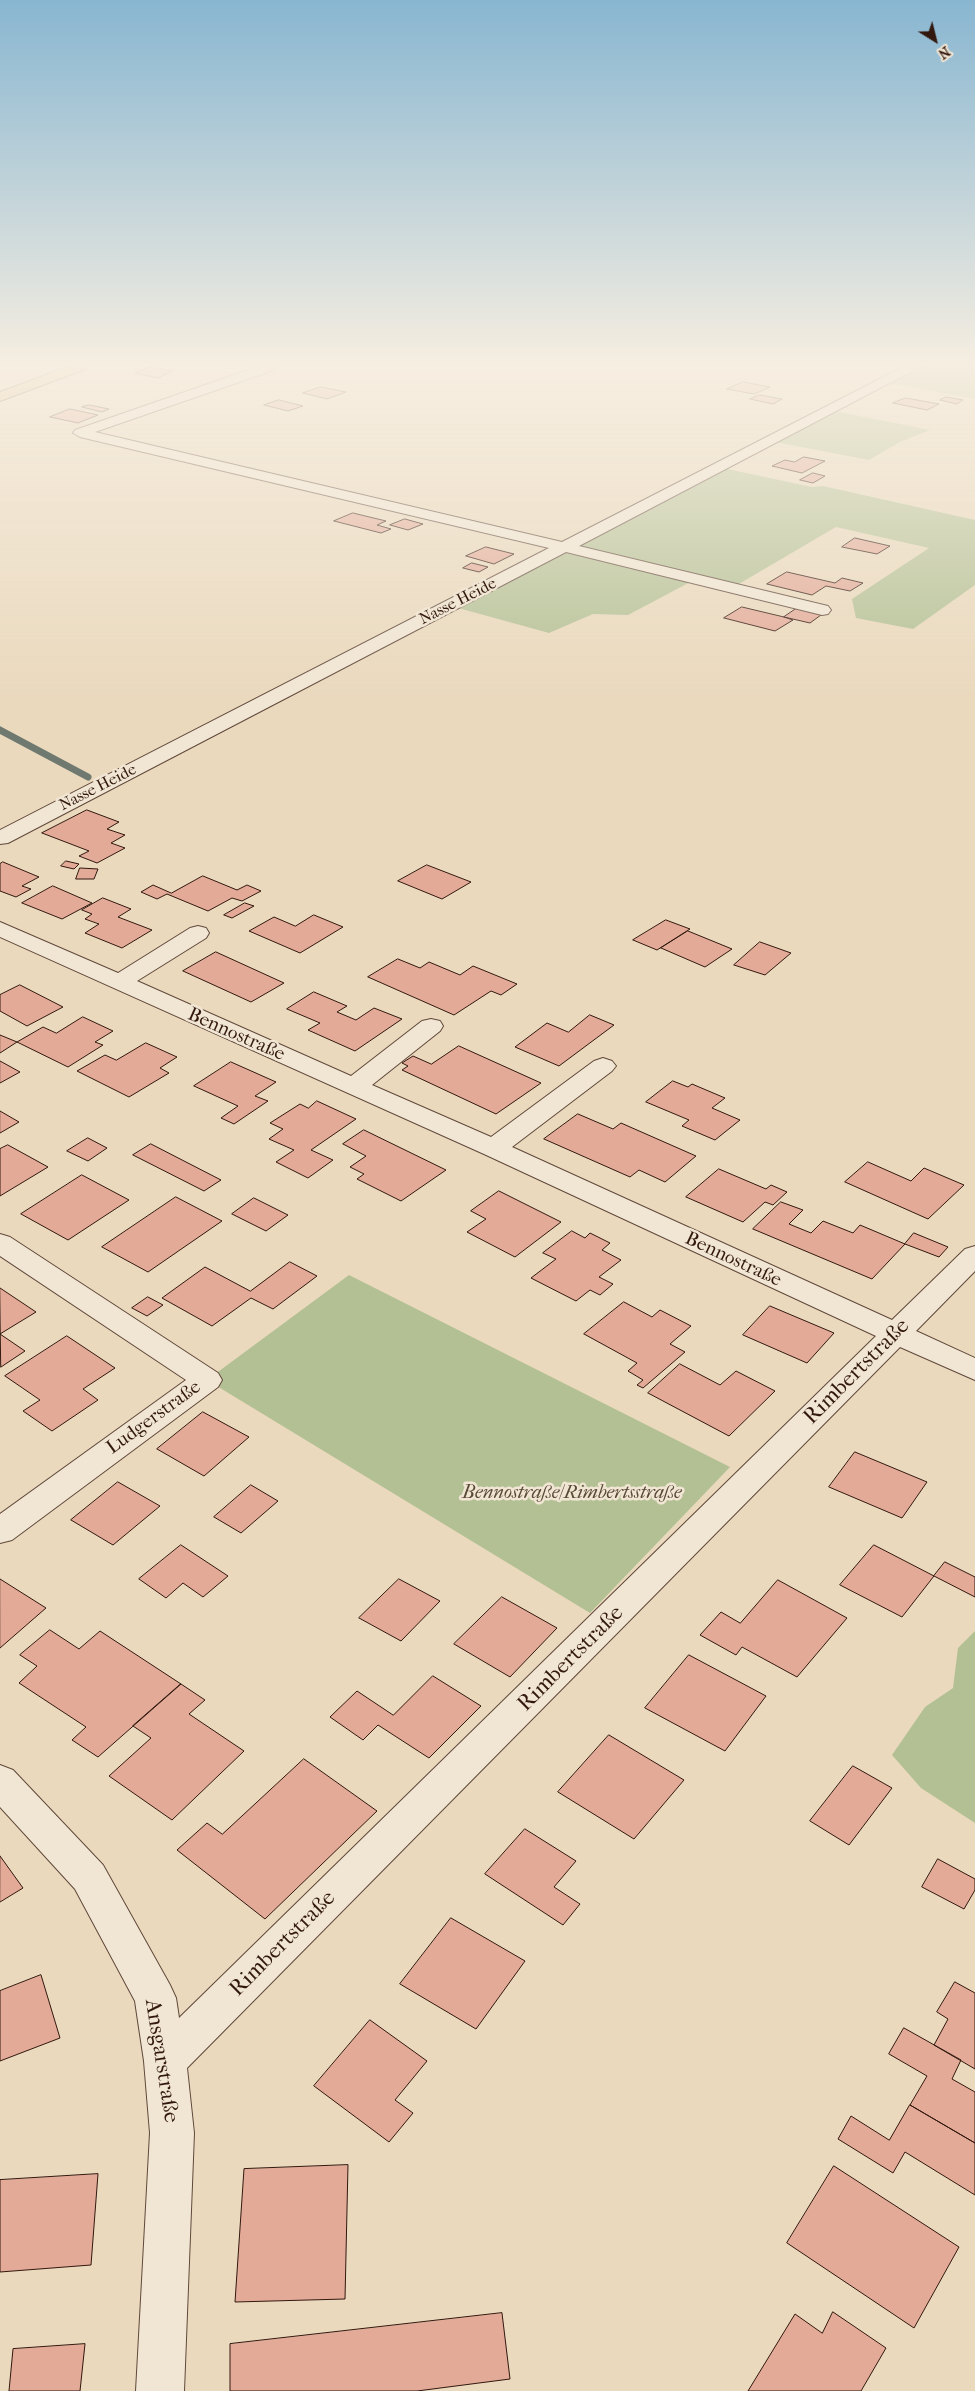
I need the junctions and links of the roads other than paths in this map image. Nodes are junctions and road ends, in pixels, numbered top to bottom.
1 (270, 478) edge
2 (699, 478) edge
3 (565, 547) junction
4 (822, 610) dead end
5 (0, 838) edge
6 (0, 929) edge
7 (198, 933) dead end
8 (119, 982) junction
9 (431, 1026) dead end
10 (604, 1066) dead end
11 (353, 1087) junction
12 (493, 1148) junction
13 (0, 1244) edge
14 (975, 1255) edge
15 (895, 1334) junction
16 (975, 1370) edge
17 (0, 1531) edge
18 (0, 1781) edge
19 (165, 2061) junction
20 (160, 2391) edge

1 - 3 street
2 - 3 street, Nasse Heide
3 - 4 street
3 - 5 street, Nasse Heide
6 - 8 street, Bennostraße
7 - 8 street
8 - 11 street, Bennostraße
9 - 11 street
10 - 12 street
11 - 12 street, Bennostraße
12 - 15 street, Bennostraße
13 - 17 street, Ludgerstraße
14 - 15 street, Rimbertstraße
15 - 16 street, Bennostraße
15 - 19 street, Rimbertstraße
18 - 19 street, Ansgarstraße
19 - 20 street, Ansgarstraße

